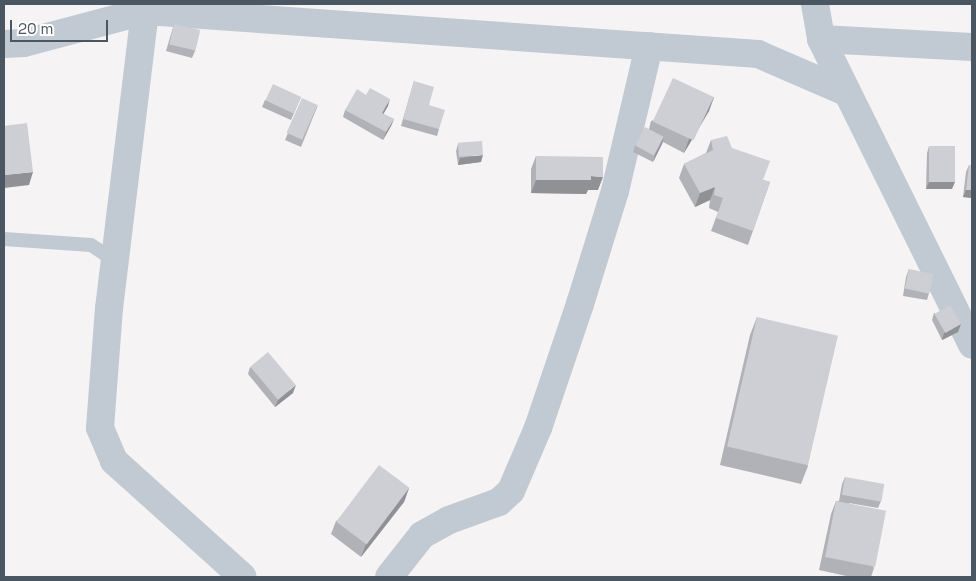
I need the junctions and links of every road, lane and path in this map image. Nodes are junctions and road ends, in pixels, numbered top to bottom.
1 (815, 4) edge
2 (144, 11) junction
3 (821, 40) junction
4 (4, 44) edge
5 (648, 46) junction
6 (972, 47) edge
7 (846, 92) junction
8 (4, 238) edge
9 (114, 274) junction
10 (972, 345) edge
11 (243, 577) edge
12 (389, 577) edge

1 - 3 street
2 - 4 street
2 - 5 street
2 - 9 street
3 - 6 street
3 - 7 street
5 - 7 street
5 - 12 street
7 - 10 street
8 - 9 lane
9 - 11 street

